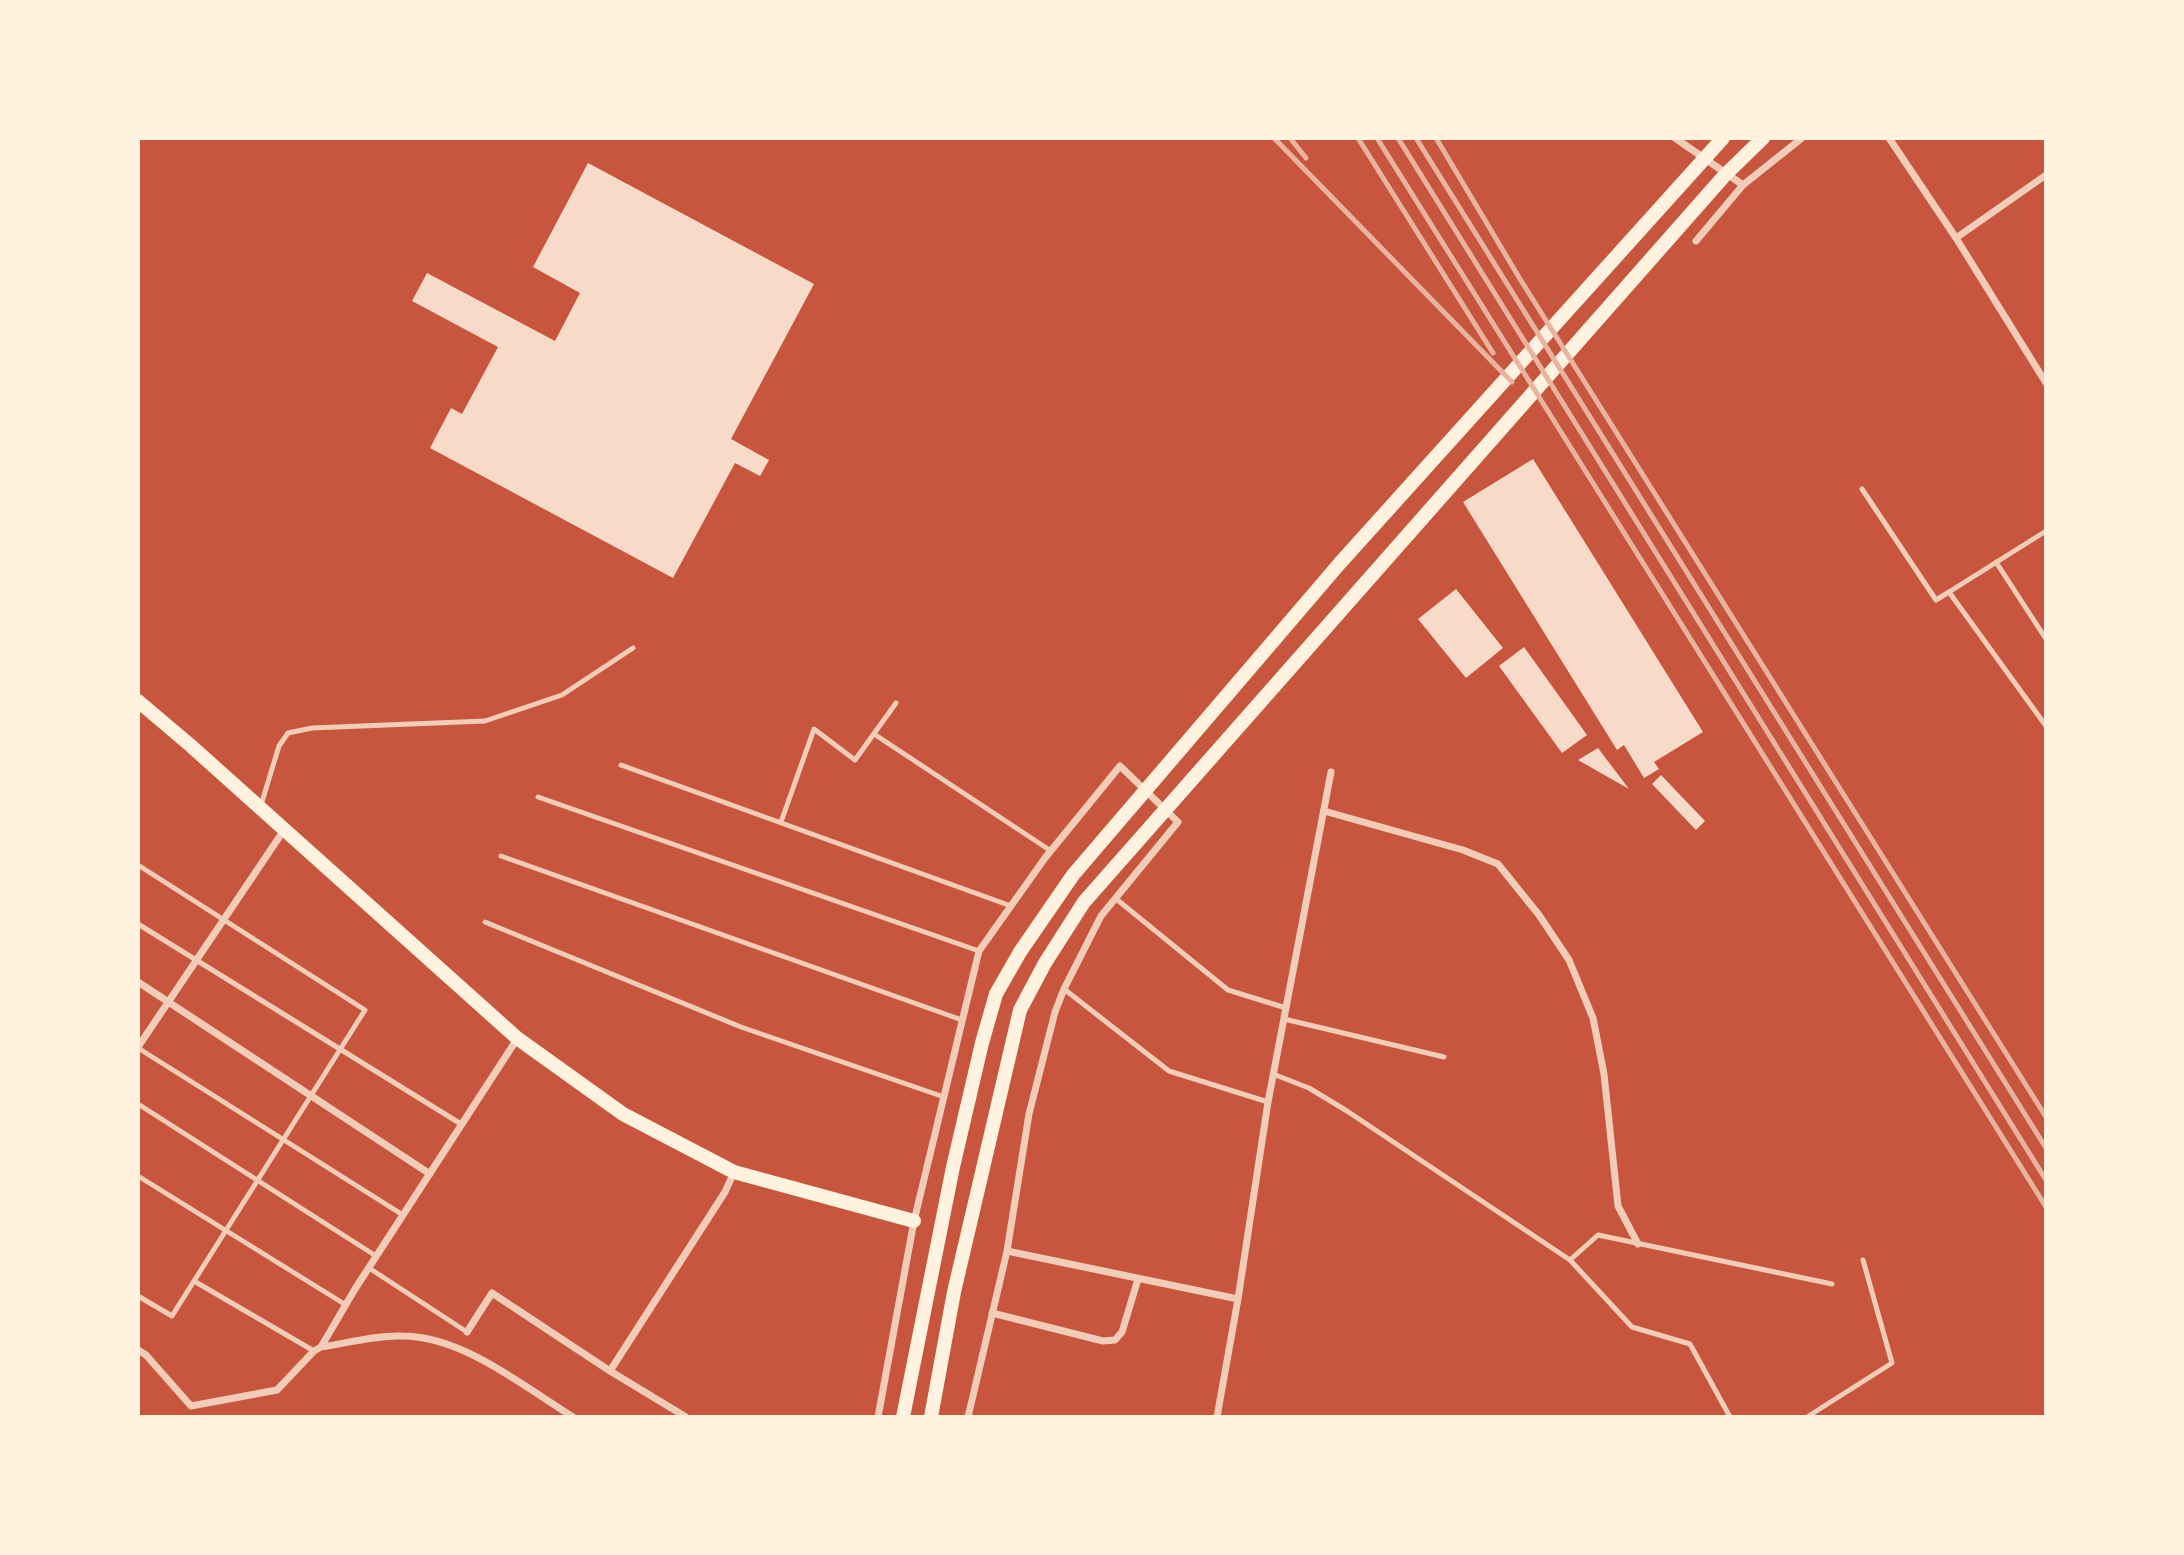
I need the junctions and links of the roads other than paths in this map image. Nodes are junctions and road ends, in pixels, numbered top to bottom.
1 (1675, 138) edge
2 (1723, 138) edge
3 (1763, 138) edge
4 (1802, 138) edge
5 (1889, 138) edge
6 (2046, 175) edge
7 (1743, 185) junction
8 (1956, 238) junction
9 (1696, 240) dead end
10 (2046, 383) edge
11 (1862, 489) dead end
12 (2046, 531) edge
13 (1996, 562) junction
14 (1949, 592) junction
15 (2046, 639) edge
16 (633, 648) dead end
17 (138, 701) edge
18 (896, 703) dead end
19 (2046, 726) edge
20 (874, 734) junction
21 (621, 765) dead end
22 (1331, 772) dead end
23 (538, 797) dead end
24 (260, 808) junction
25 (1324, 811) junction
26 (781, 822) junction
27 (284, 830) junction
28 (1051, 850) junction
29 (501, 856) dead end
30 (138, 865) edge
31 (1115, 898) junction
32 (1011, 906) junction
33 (226, 919) junction
34 (485, 922) dead end
35 (138, 924) edge
36 (979, 951) junction
37 (197, 961) junction
38 (138, 982) edge
39 (1064, 989) junction
40 (169, 1002) junction
41 (1286, 1008) junction
42 (1284, 1019) junction
43 (962, 1020) junction
44 (517, 1038) junction
45 (138, 1047) edge
46 (340, 1049) junction
47 (1444, 1057) dead end
48 (1273, 1074) junction
49 (311, 1096) junction
50 (944, 1097) junction
51 (1268, 1102) junction
52 (138, 1104) edge
53 (461, 1124) junction
54 (283, 1140) junction
55 (734, 1172) junction
56 (429, 1174) junction
57 (138, 1176) edge
58 (258, 1180) junction
59 (403, 1214) junction
60 (914, 1221) junction
61 (226, 1230) junction
62 (1638, 1244) junction
63 (1007, 1251) junction
64 (376, 1256) junction
65 (1863, 1260) dead end
66 (1570, 1261) junction
67 (369, 1268) junction
68 (1138, 1279) junction
69 (194, 1281) junction
70 (1832, 1284) dead end
71 (138, 1296) edge
72 (1238, 1299) junction
73 (346, 1305) junction
74 (992, 1313) junction
75 (467, 1332) joint
76 (318, 1349) junction
77 (138, 1350) edge
78 (610, 1371) junction
79 (572, 1417) edge
80 (686, 1417) edge
81 (878, 1417) edge
82 (903, 1417) edge
83 (931, 1417) edge
84 (968, 1417) edge
85 (1217, 1417) edge
86 (1730, 1417) edge
87 (1807, 1417) edge

1 - 7 street
2 - 82 main road
3 - 83 main road
4 - 7 street
5 - 8 street
6 - 8 street
7 - 9 street
8 - 10 street
11 - 14 lane
12 - 13 lane
13 - 14 lane
13 - 15 lane
14 - 19 lane
16 - 24 lane
17 - 24 main road
18 - 20 lane
20 - 26 lane
20 - 28 lane
21 - 26 lane
22 - 25 street
23 - 36 lane
24 - 27 main road
25 - 41 street
25 - 62 street
26 - 32 lane
27 - 33 street
27 - 44 main road
28 - 31 street
28 - 32 street
29 - 43 lane
30 - 33 lane
31 - 39 street
31 - 41 lane
32 - 36 street
33 - 37 street
33 - 46 lane
34 - 50 lane
35 - 37 lane
36 - 43 street
37 - 40 street
37 - 46 lane
38 - 40 street
39 - 51 lane
39 - 63 street
40 - 45 street
40 - 49 street
41 - 42 street
42 - 47 lane
42 - 48 street
43 - 50 street
44 - 53 street
44 - 55 main road
45 - 54 lane
46 - 49 lane
46 - 53 lane
48 - 51 street
48 - 66 lane
49 - 54 lane
49 - 56 street
50 - 60 street
51 - 72 street
52 - 58 lane
53 - 56 street
54 - 58 lane
54 - 59 lane
55 - 60 main road
55 - 78 street
56 - 59 street
57 - 61 lane
58 - 61 lane
58 - 64 lane
59 - 64 street
60 - 81 street
61 - 69 lane
61 - 73 lane
62 - 66 lane
62 - 70 lane
63 - 68 street
63 - 74 street
64 - 67 street
65 - 87 lane
66 - 86 lane
67 - 73 street
67 - 75 lane
68 - 72 street
68 - 74 street
69 - 71 lane
69 - 76 lane
72 - 85 street
73 - 76 street
74 - 84 street
75 - 78 street
76 - 77 street
76 - 79 street
78 - 80 street

